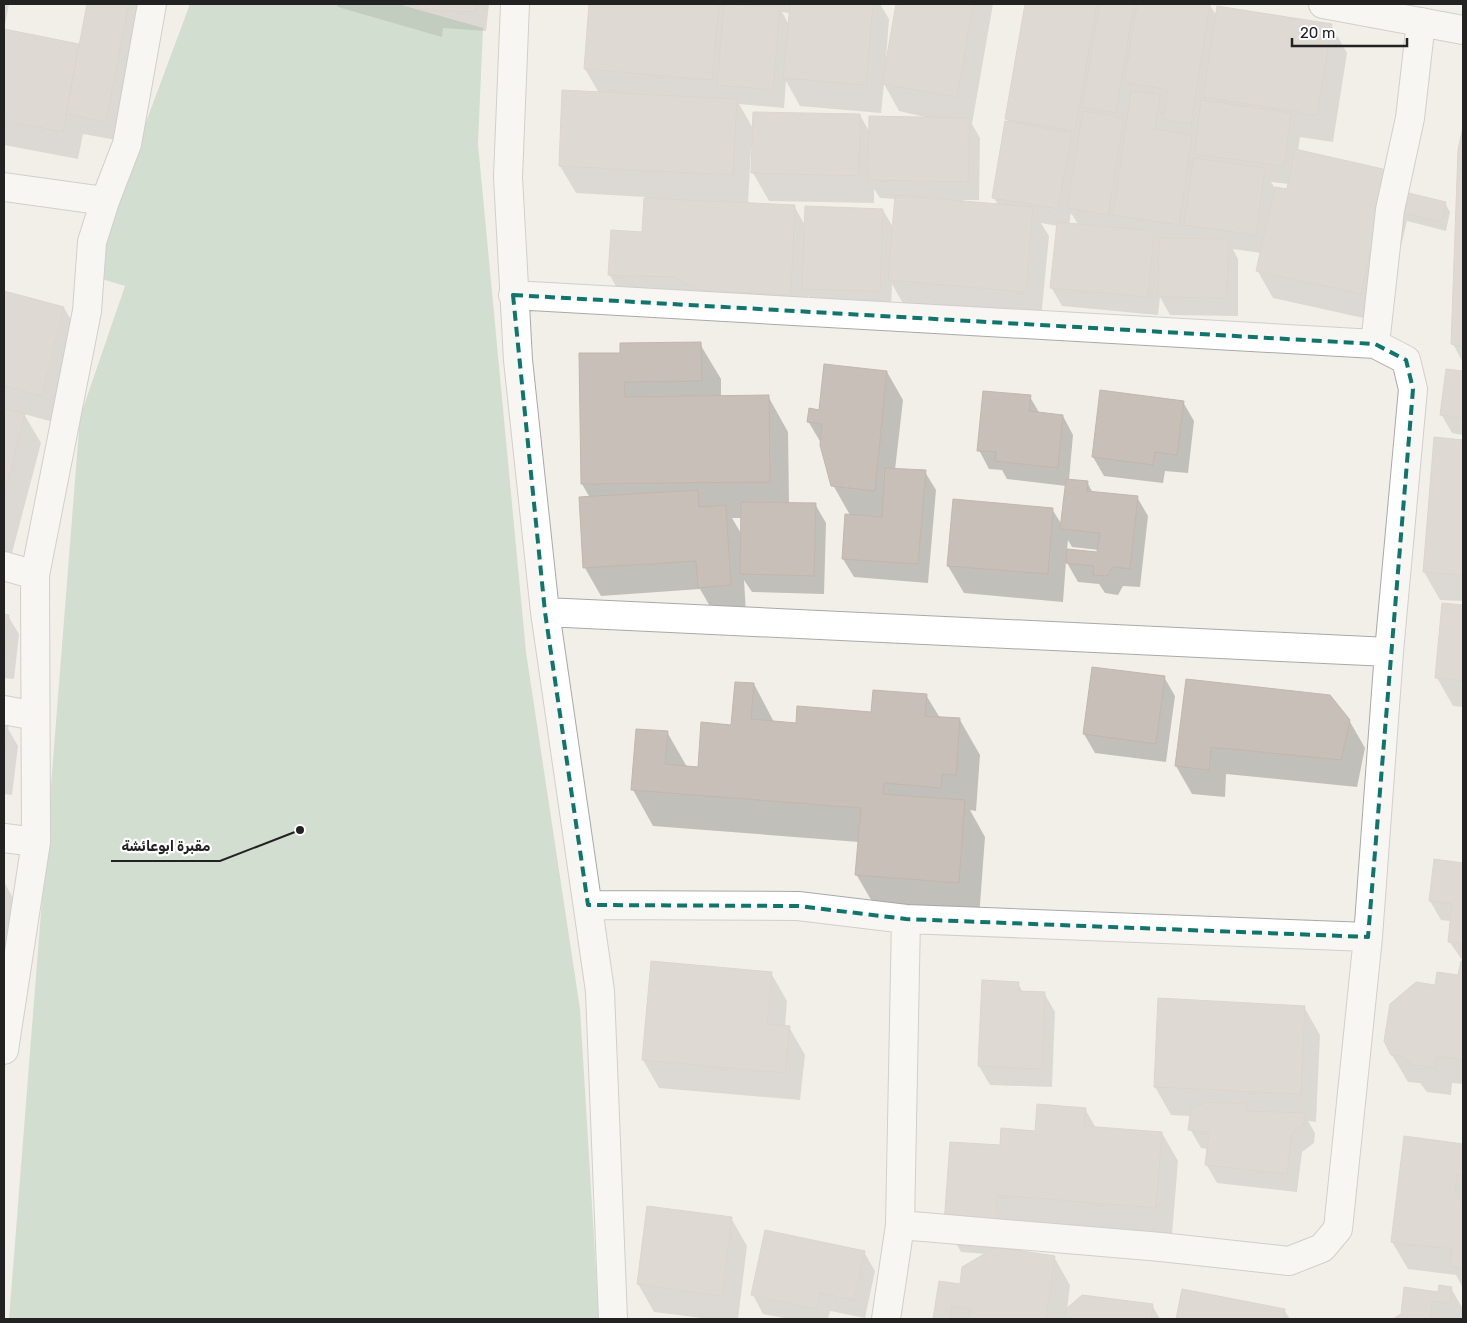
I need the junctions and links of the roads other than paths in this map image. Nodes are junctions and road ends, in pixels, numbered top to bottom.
1 (152, 4) edge
2 (515, 4) edge
3 (1323, 4) edge
4 (1422, 22) junction
5 (1463, 30) edge
6 (4, 187) edge
7 (105, 201) junction
8 (513, 296) junction
9 (1375, 344) junction
10 (4, 566) edge
11 (35, 575) junction
12 (545, 612) junction
13 (1388, 652) junction
14 (4, 710) edge
15 (35, 716) junction
16 (4, 838) edge
17 (36, 842) junction
18 (588, 905) junction
19 (906, 920) junction
20 (1368, 937) junction
21 (6, 1016) edge
22 (4, 1050) edge
23 (900, 1226) junction
24 (613, 1319) edge
25 (886, 1319) edge

1 - 7 street
2 - 8 street
3 - 4 street
4 - 5 street
4 - 9 street
6 - 7 street
7 - 11 street
8 - 9 street
8 - 12 street
9 - 13 street
10 - 11 street
11 - 15 street
12 - 13 street
12 - 18 street
13 - 20 street
14 - 15 street
15 - 17 street
16 - 17 street
17 - 21 street
18 - 19 street
18 - 24 street
19 - 20 street
19 - 23 street
20 - 23 street
21 - 22 street
23 - 25 street

